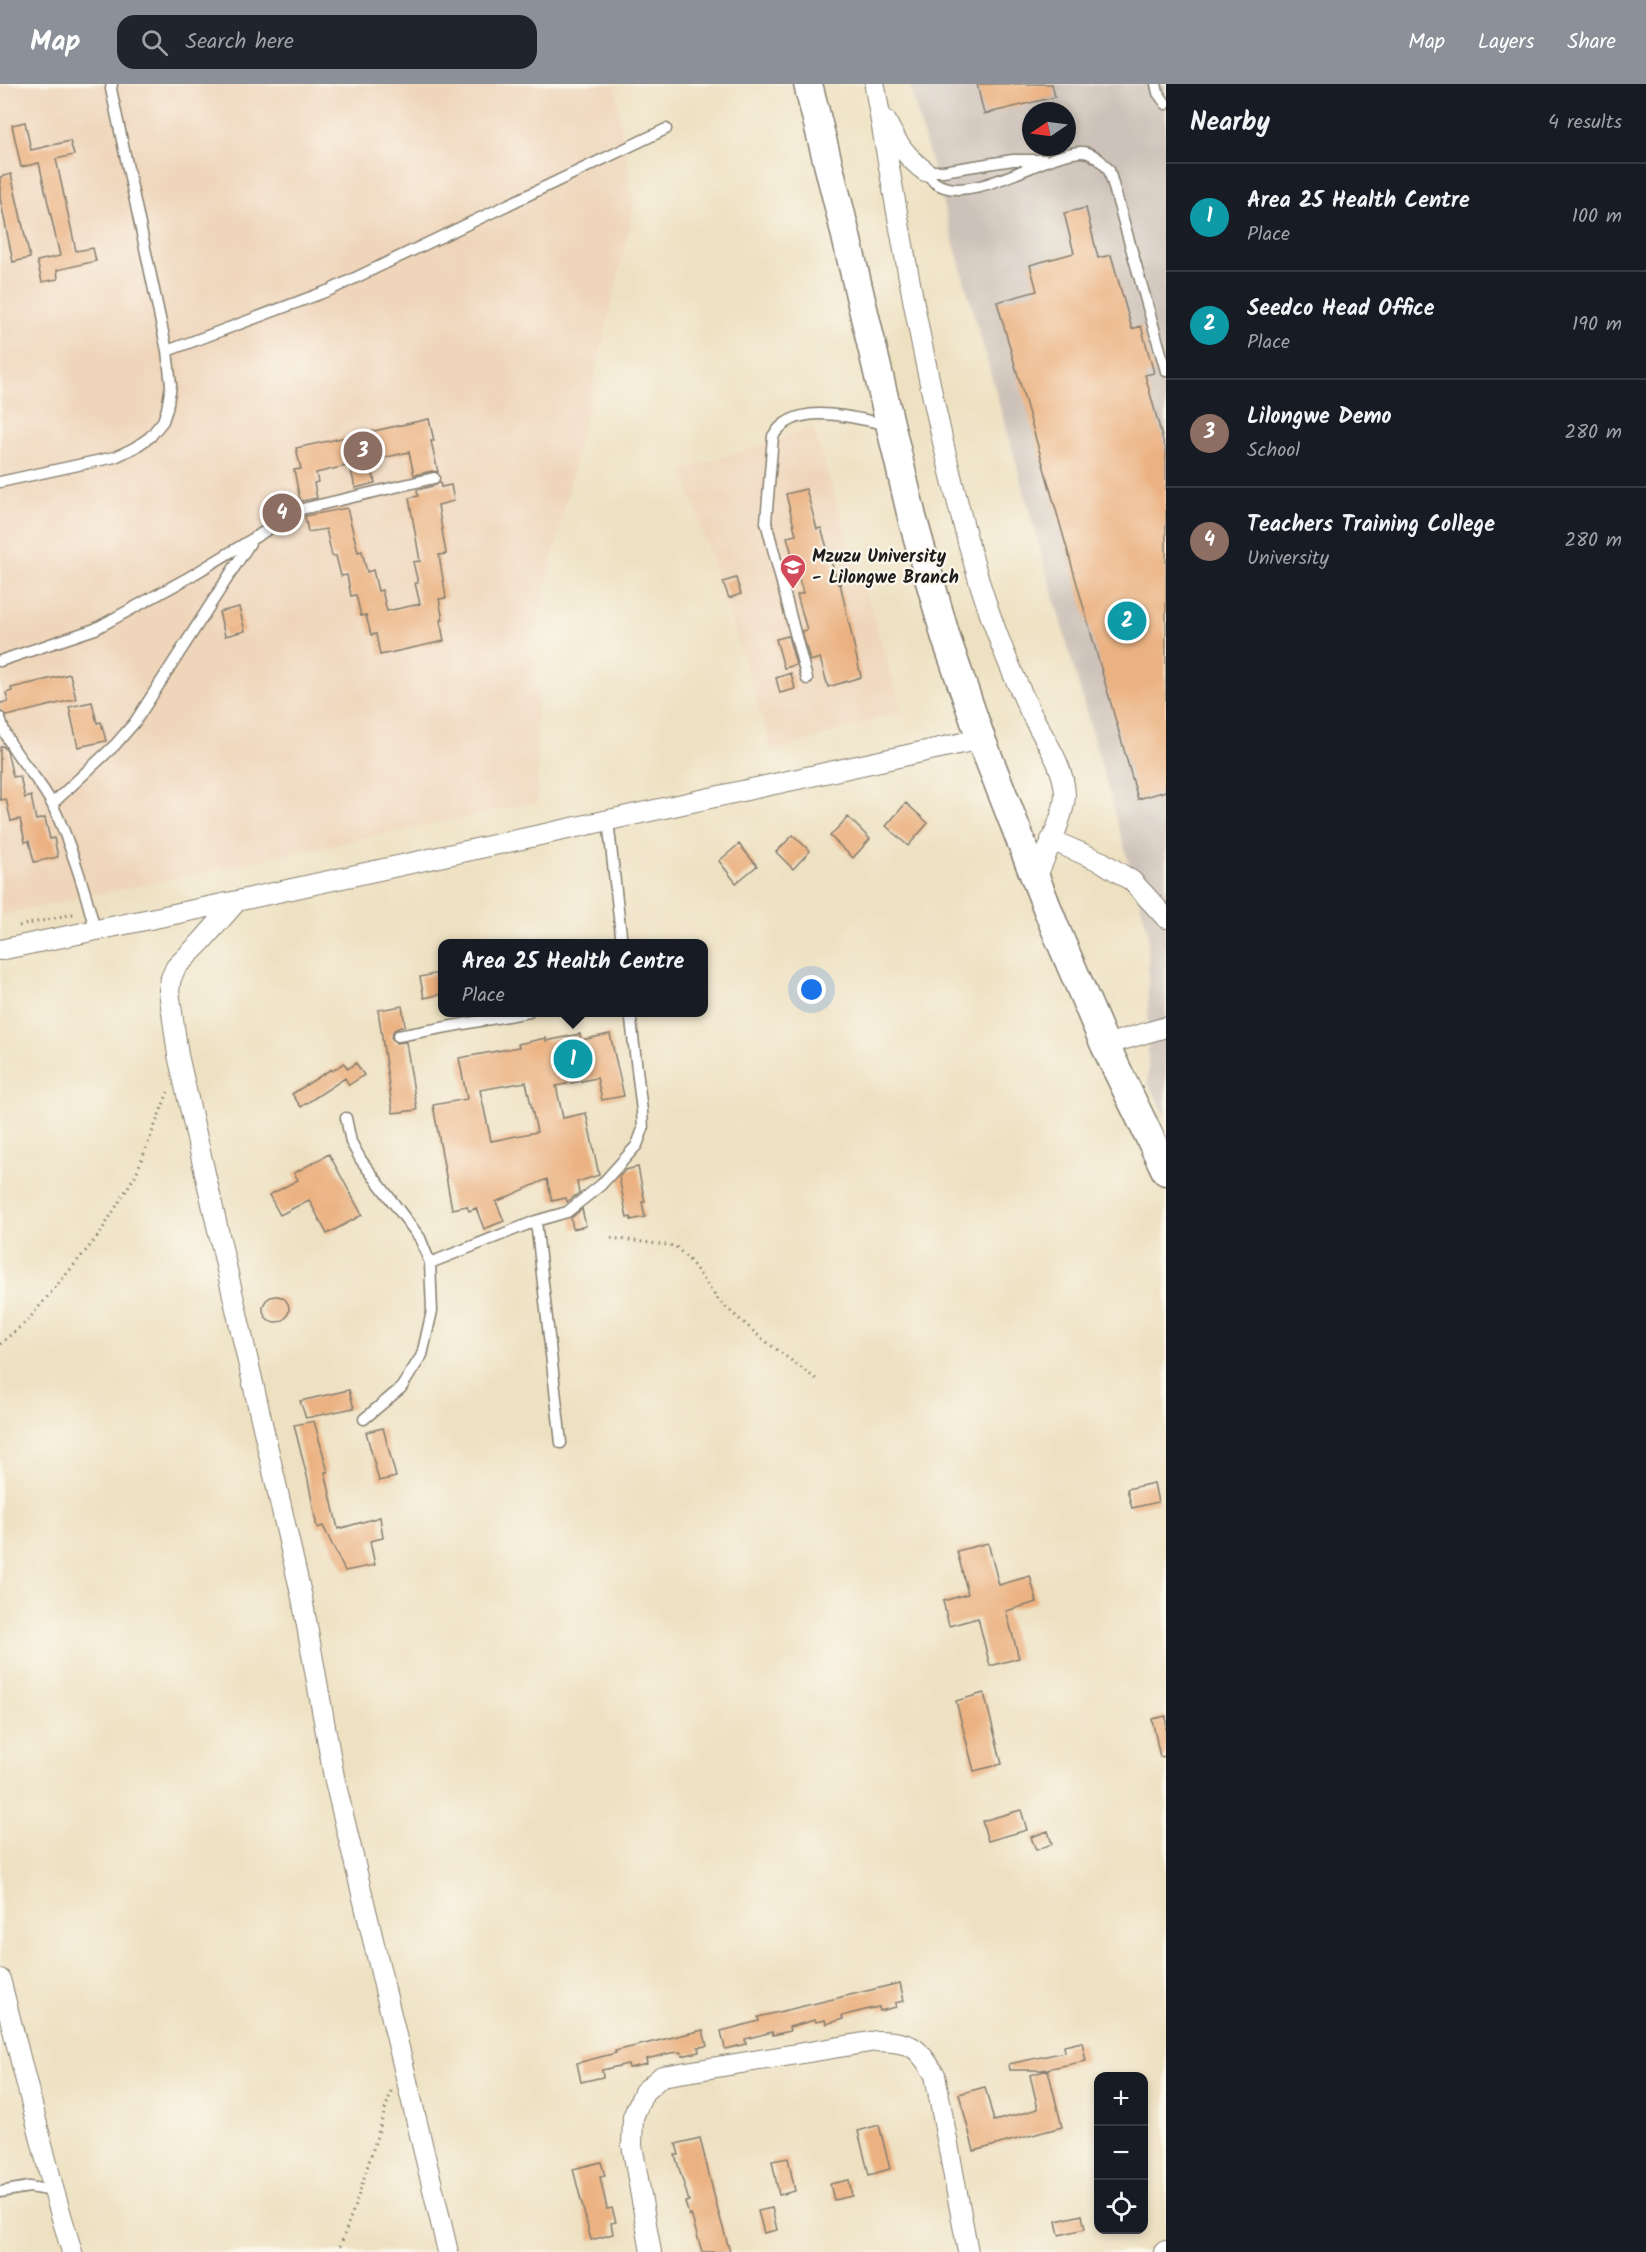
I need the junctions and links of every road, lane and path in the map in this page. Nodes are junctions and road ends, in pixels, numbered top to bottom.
1 (112, 84) edge
2 (808, 84) edge
3 (1156, 84) edge
4 (874, 85) edge
5 (1166, 104) edge
6 (666, 129) dead end
7 (1047, 160) junction
8 (925, 171) junction
9 (167, 351) junction
10 (1166, 371) edge
11 (889, 425) junction
12 (434, 478) dead end
13 (0, 482) edge
14 (252, 539) junction
15 (0, 661) edge
16 (807, 679) dead end
17 (0, 718) edge
18 (981, 739) junction
19 (52, 804) junction
20 (608, 820) junction
21 (1051, 840) junction
22 (1036, 879) junction
23 (237, 901) junction
24 (90, 910) junction
25 (1166, 918) edge
26 (11, 928) dead end
27 (94, 930) junction
28 (621, 939) edge
29 (0, 950) edge
30 (502, 1017) edge
31 (631, 1017) edge
32 (1166, 1027) edge
33 (398, 1036) dead end
34 (1105, 1045) junction
35 (177, 1055) junction
36 (346, 1118) dead end
37 (1166, 1171) edge
38 (536, 1221) junction
39 (611, 1238) dead end
40 (430, 1263) junction
41 (0, 1344) edge
42 (816, 1379) dead end
43 (364, 1419) dead end
44 (561, 1443) dead end
45 (0, 1979) edge
46 (401, 2058) junction
47 (54, 2191) junction
48 (0, 2192) edge
49 (72, 2252) edge
50 (338, 2252) edge
51 (448, 2252) edge
52 (651, 2252) edge
53 (968, 2252) edge

1 - 9 lane
2 - 11 main road
3 - 5 lane
4 - 8 street
4 - 21 street
6 - 9 lane
7 - 8 lane
7 - 8 lane
7 - 10 lane
9 - 13 lane
11 - 16 lane
11 - 18 main road
12 - 14 lane
14 - 15 lane
14 - 19 lane
17 - 19 lane
18 - 20 street
18 - 22 main road
19 - 24 lane
20 - 23 street
20 - 28 lane
21 - 22 street
21 - 25 street
22 - 34 main road
23 - 27 street
23 - 35 street
24 - 26 path
24 - 27 lane
27 - 29 street
30 - 33 lane
31 - 38 lane
32 - 34 street
34 - 37 main road
35 - 41 path
35 - 46 street
36 - 40 lane
38 - 40 lane
38 - 44 lane
39 - 42 path
40 - 43 lane
45 - 47 street
46 - 50 path
46 - 51 street
47 - 48 lane
47 - 49 street
52 - 53 street

